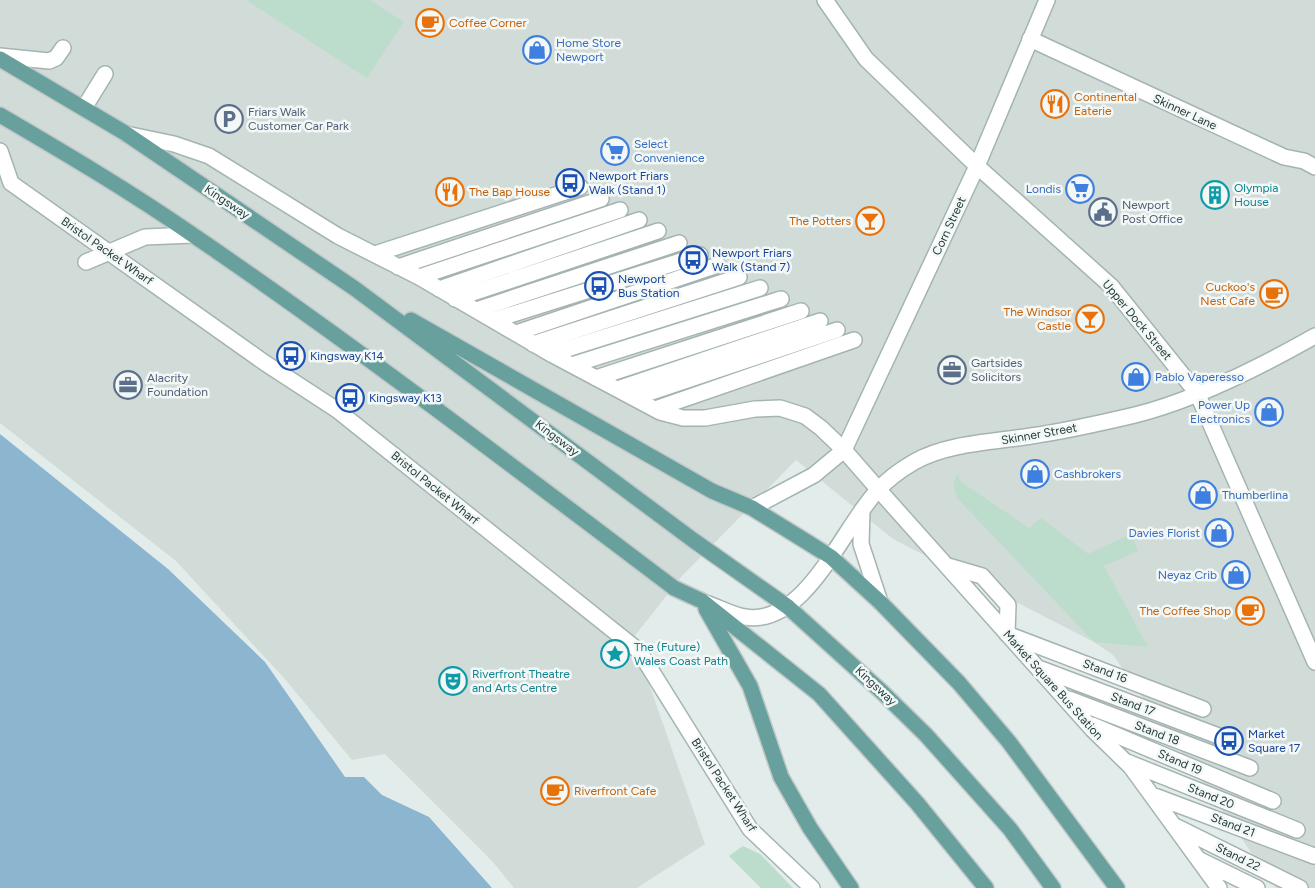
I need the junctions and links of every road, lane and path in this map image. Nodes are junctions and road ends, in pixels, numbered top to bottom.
1 (825, 0) edge
2 (1048, 0) edge
3 (1030, 38) junction
4 (63, 48) dead end
5 (0, 57) edge
6 (105, 74) dead end
7 (84, 108) junction
8 (0, 114) edge
9 (124, 133) junction
10 (0, 151) edge
11 (977, 166) junction
12 (1315, 167) edge
13 (580, 187) dead end
14 (601, 199) dead end
15 (620, 210) dead end
16 (639, 220) dead end
17 (658, 231) dead end
18 (193, 235) junction
19 (679, 243) dead end
20 (109, 254) junction
21 (374, 254) junction
22 (700, 255) dead end
23 (86, 262) dead end
24 (718, 265) dead end
25 (398, 266) junction
26 (419, 277) junction
27 (739, 277) dead end
28 (354, 288) junction
29 (760, 288) dead end
30 (439, 289) junction
31 (455, 299) junction
32 (781, 300) dead end
33 (476, 310) junction
34 (800, 311) dead end
35 (494, 320) junction
36 (820, 321) dead end
37 (837, 330) dead end
38 (516, 333) junction
39 (1315, 336) edge
40 (854, 340) dead end
41 (533, 344) junction
42 (551, 354) junction
43 (572, 365) junction
44 (596, 378) junction
45 (617, 389) junction
46 (1198, 393) junction
47 (634, 398) junction
48 (655, 409) junction
49 (844, 450) junction
50 (878, 489) junction
51 (752, 508) junction
52 (862, 510) junction
53 (831, 557) junction
54 (702, 601) junction
55 (880, 602) junction
56 (788, 607) junction
57 (1007, 634) junction
58 (1315, 662) edge
59 (1038, 668) junction
60 (1065, 698) junction
61 (1203, 709) dead end
62 (1087, 722) junction
63 (1229, 740) dead end
64 (1125, 761) junction
65 (1250, 768) dead end
66 (1151, 794) junction
67 (1273, 801) dead end
68 (1176, 826) junction
69 (1297, 830) dead end
70 (1314, 856) edge
71 (1199, 859) junction
72 (812, 888) edge
73 (851, 888) edge
74 (986, 888) edge
75 (1053, 888) edge
76 (1117, 888) edge
77 (1219, 888) edge
78 (1257, 888) edge
79 (1300, 888) edge

1 - 11 street, Upper Dock Street
2 - 3 street, Corn Street
3 - 11 street, Corn Street
3 - 12 street, Skinner Lane
4 - 5 street
5 - 7 main road, Kingsway
6 - 7 street
7 - 9 main road, Kingsway
8 - 18 main road
9 - 21 street
9 - 28 main road, Kingsway
10 - 20 street, Bristol Packet Wharf
11 - 46 street, Upper Dock Street
11 - 49 street, Corn Street
13 - 21 street
14 - 25 street
15 - 26 street
16 - 30 street
17 - 31 street
18 - 20 street
18 - 54 main road
19 - 33 street
20 - 23 street
20 - 72 street, Bristol Packet Wharf
21 - 25 street
22 - 35 street
24 - 38 street
25 - 26 street
26 - 30 street
27 - 41 street
28 - 51 main road
28 - 56 main road, Kingsway
29 - 42 street
30 - 31 street
31 - 33 street
32 - 43 street
33 - 35 street
34 - 44 street
35 - 38 street
36 - 45 street
37 - 47 street
38 - 41 street
39 - 46 street, Skinner Street
40 - 48 street
41 - 42 street
42 - 43 street
43 - 44 street
44 - 45 street
45 - 47 street
46 - 50 street, Skinner Street
46 - 58 street, Upper Dock Street
47 - 48 street
48 - 49 street
49 - 50 street
49 - 51 street, Corn Street
50 - 52 street, Skinner Street
50 - 57 street, Market Square Bus Station
51 - 53 main road
52 - 53 street, Skinner Street
52 - 55 street
53 - 55 main road
53 - 56 street, Skinner Street
54 - 56 street
54 - 73 main road
54 - 74 main road
55 - 76 main road
56 - 75 main road, Kingsway
57 - 59 street, Market Square Bus Station
57 - 61 street, Stand 16
59 - 60 street, Market Square Bus Station
59 - 63 street, Stand 17
60 - 62 street, Market Square Bus Station
60 - 65 street, Stand 18
62 - 64 street, Market Square Bus Station
62 - 67 street, Stand 19
64 - 66 street, Market Square Bus Station
64 - 69 street, Stand 20
66 - 68 street, Market Square Bus Station
66 - 70 street, Stand 21
68 - 71 street, Market Square Bus Station
68 - 79 street, Stand 22
71 - 77 street, Market Square Bus Station
71 - 78 street

